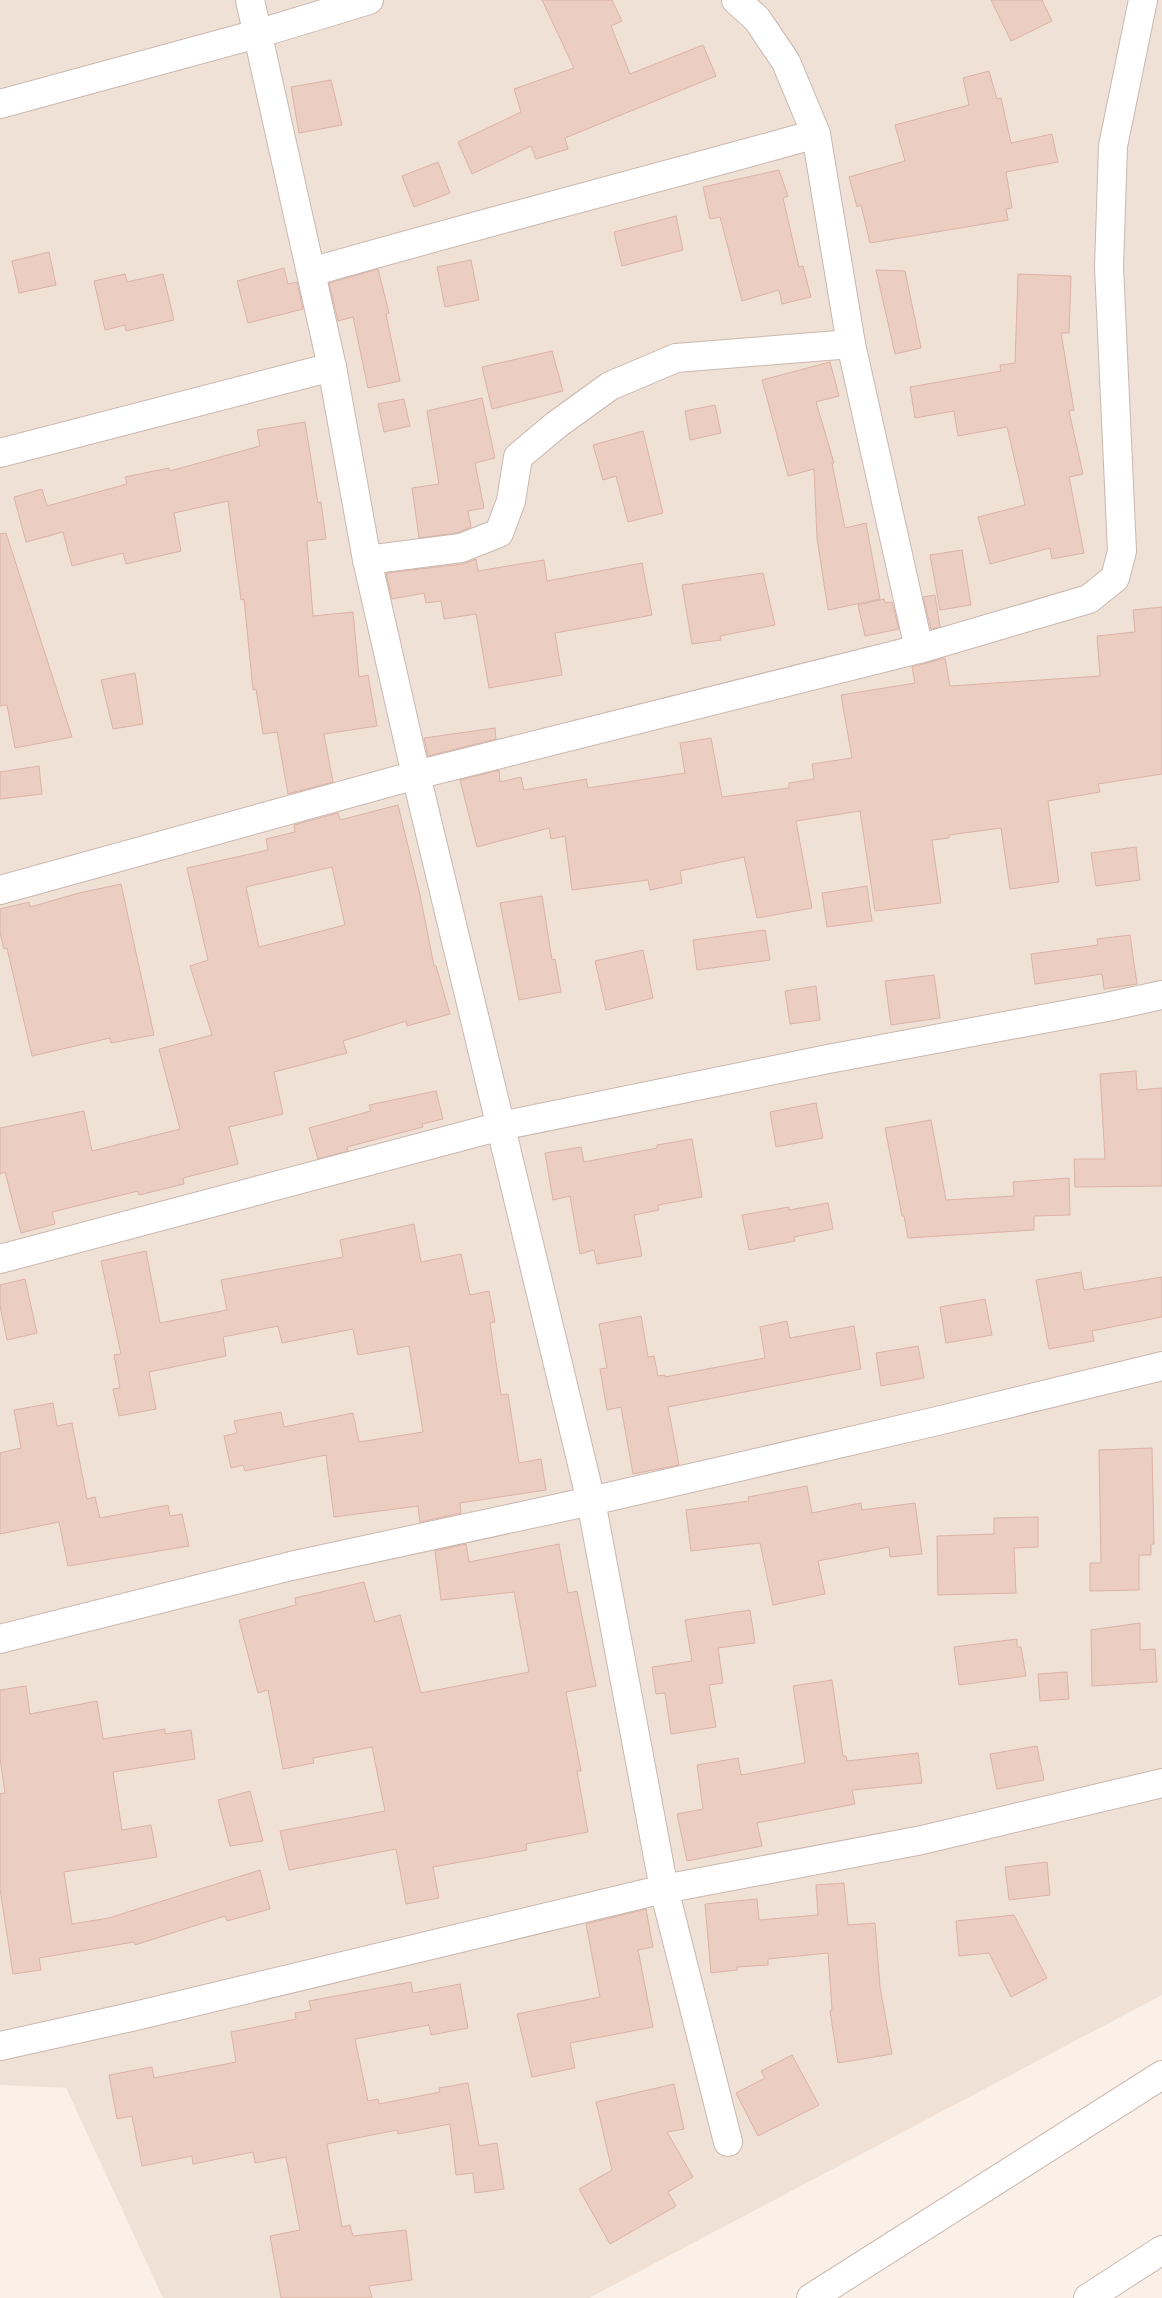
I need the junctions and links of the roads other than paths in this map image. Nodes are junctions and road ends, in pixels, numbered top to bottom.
1 (250, 0) edge
2 (369, 0) edge
3 (736, 0) edge
4 (1143, 0) edge
5 (257, 34) junction
6 (0, 104) edge
7 (816, 134) junction
8 (311, 272) junction
9 (851, 344) junction
10 (332, 367) junction
11 (0, 452) edge
12 (367, 560) junction
13 (920, 649) junction
14 (416, 775) junction
15 (0, 890) edge
16 (1162, 995) edge
17 (501, 1126) junction
18 (0, 1259) edge
19 (1162, 1366) edge
20 (592, 1501) junction
21 (0, 1639) edge
22 (1162, 1782) edge
23 (664, 1889) junction
24 (0, 2046) edge
25 (1162, 2075) edge
26 (728, 2142) dead end
27 (1162, 2250) edge
28 (811, 2298) edge
29 (1088, 2298) edge

1 - 5 street
2 - 5 street
3 - 7 street
4 - 13 street
5 - 6 street
5 - 8 street
7 - 8 street
7 - 9 street
8 - 10 street
9 - 12 street
9 - 13 street
10 - 11 street
10 - 12 street
12 - 14 street
13 - 14 street
14 - 15 street
14 - 17 street
16 - 17 street
17 - 18 street
17 - 20 street
19 - 20 street
20 - 21 street
20 - 23 street
22 - 23 street
23 - 24 street
23 - 26 street
25 - 28 street
27 - 29 street

